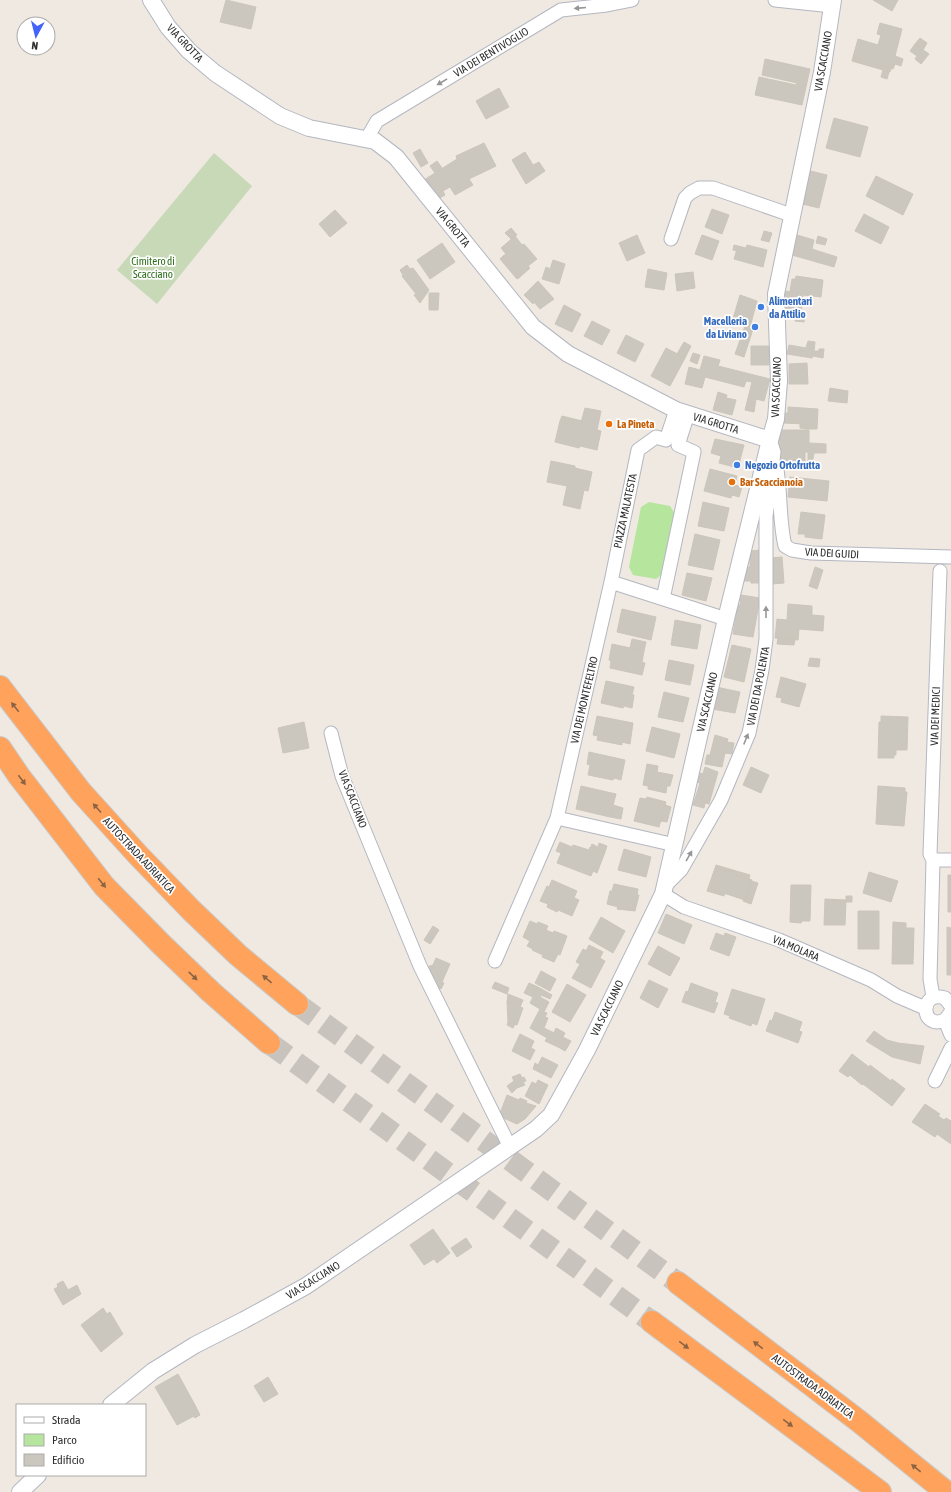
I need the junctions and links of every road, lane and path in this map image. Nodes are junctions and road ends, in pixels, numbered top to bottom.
1 (151, 0) edge
2 (632, 0) edge
3 (775, 0) edge
4 (832, 3) edge
5 (366, 140) junction
6 (791, 215) junction
7 (671, 239) dead end
8 (682, 412) junction
9 (772, 446) junction
10 (951, 557) edge
11 (940, 571) dead end
12 (611, 582) junction
13 (663, 599) junction
14 (726, 618) junction
15 (0, 687) edge
16 (331, 733) dead end
17 (0, 748) edge
18 (557, 818) junction
19 (675, 845) junction
20 (933, 860) junction
21 (951, 860) edge
22 (664, 890) junction
23 (495, 961) dead end
24 (929, 1002) junction
25 (297, 1004) tunnel mouth
26 (951, 1006) edge
27 (948, 1016) edge
28 (951, 1035) edge
29 (269, 1043) tunnel mouth
30 (951, 1048) edge
31 (935, 1081) dead end
32 (510, 1147) junction
33 (678, 1283) tunnel mouth
34 (652, 1322) tunnel mouth
35 (112, 1404) edge
36 (37, 1476) edge
37 (20, 1492) edge
38 (880, 1492) edge
39 (946, 1492) edge

1 - 5 street, VIA GROTTA
2 -> 5 street, VIA DEI BENTIVOGLIO
3 - 4 street
4 - 6 street, VIA SCACCIANO
5 - 8 street, VIA GROTTA
6 - 7 street
6 - 9 street, VIA SCACCIANO
8 - 9 street, VIA GROTTA
8 - 12 street, PIAZZA MALATESTA
8 - 13 street
9 - 10 street, VIA DEI GUIDI
9 - 14 street, VIA SCACCIANO
22 -> 9 street, VIA DEI DA POLENTA
11 - 20 street, VIA DEI MEDICI
12 - 13 street
12 - 18 street, VIA DEI MONTEFELTRO
13 - 14 street
14 - 19 street, VIA SCACCIANO
25 -> 15 highway, AUTOSTRADA ADRIATICA
16 - 32 street, VIA SCACCIANO
17 -> 29 highway
18 - 19 street
18 - 23 street, VIA DEI MONTEFELTRO
19 - 22 street, VIA SCACCIANO
20 - 21 street
20 - 24 street, VIA DEI MEDICI
22 - 24 street, VIA MOLARA
22 - 32 street, VIA SCACCIANO
24 - 26 street, VIA MOLARA
24 - 27 street, VIA MOLARA
27 - 28 street
30 - 31 street
32 - 35 street, VIA SCACCIANO
39 -> 33 highway, AUTOSTRADA ADRIATICA
34 -> 38 highway
36 - 37 street

